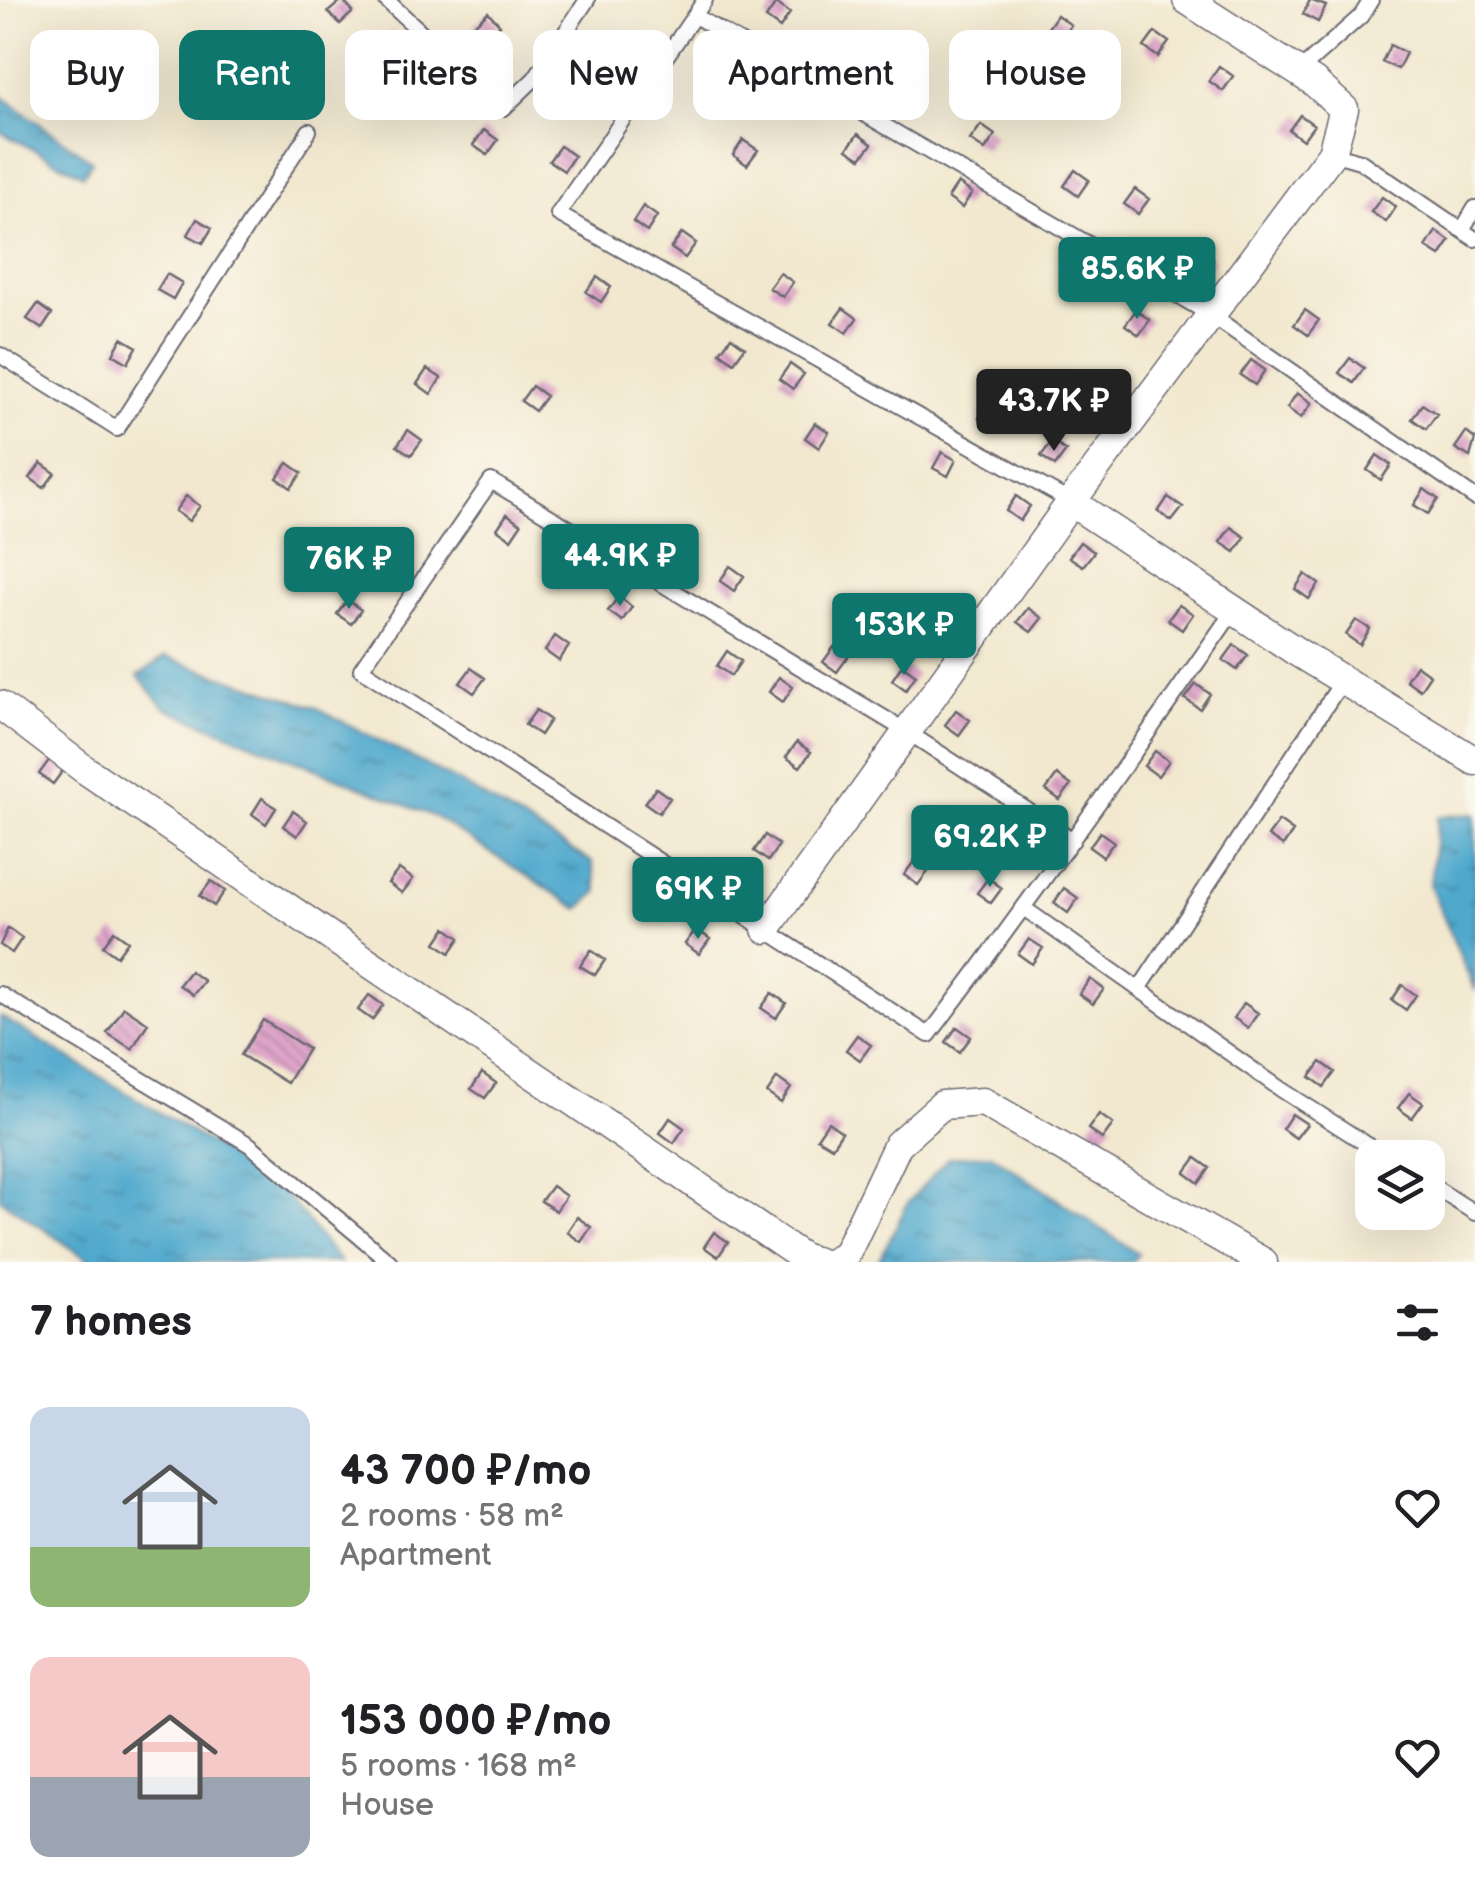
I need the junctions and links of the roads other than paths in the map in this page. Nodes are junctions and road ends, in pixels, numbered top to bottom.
1 (386, 0) edge
2 (587, 0) edge
3 (706, 0) edge
4 (1187, 0) edge
5 (1371, 0) edge
6 (695, 16) junction
7 (1298, 72) junction
8 (309, 131) dead end
9 (1332, 153) junction
10 (1475, 208) edge
11 (1469, 234) edge
12 (1212, 315) junction
13 (0, 355) edge
14 (1475, 498) edge
15 (1071, 502) junction
16 (1234, 610) junction
17 (1343, 680) junction
18 (0, 705) edge
19 (906, 731) junction
20 (1475, 762) edge
21 (1073, 840) junction
22 (1025, 909) junction
23 (766, 929) junction
24 (1139, 989) junction
25 (0, 994) edge
26 (1361, 1140) edge
27 (1445, 1194) edge
28 (1475, 1214) edge
29 (390, 1262) edge
30 (818, 1262) edge
31 (833, 1262) edge
32 (1264, 1262) edge

1 - 2 lane
3 - 6 lane
4 - 7 street
5 - 7 lane
6 - 12 lane
6 - 15 lane
7 - 9 street
8 - 13 lane
9 - 11 lane
9 - 12 street
10 - 11 lane
12 - 14 lane
12 - 15 street
15 - 16 street
15 - 19 street
16 - 17 street
16 - 21 lane
17 - 20 street
17 - 24 lane
18 - 30 street
19 - 21 lane
19 - 23 street
19 - 23 lane
21 - 22 lane
22 - 23 lane
22 - 24 lane
24 - 26 lane
25 - 29 lane
27 - 28 lane
31 - 32 street

